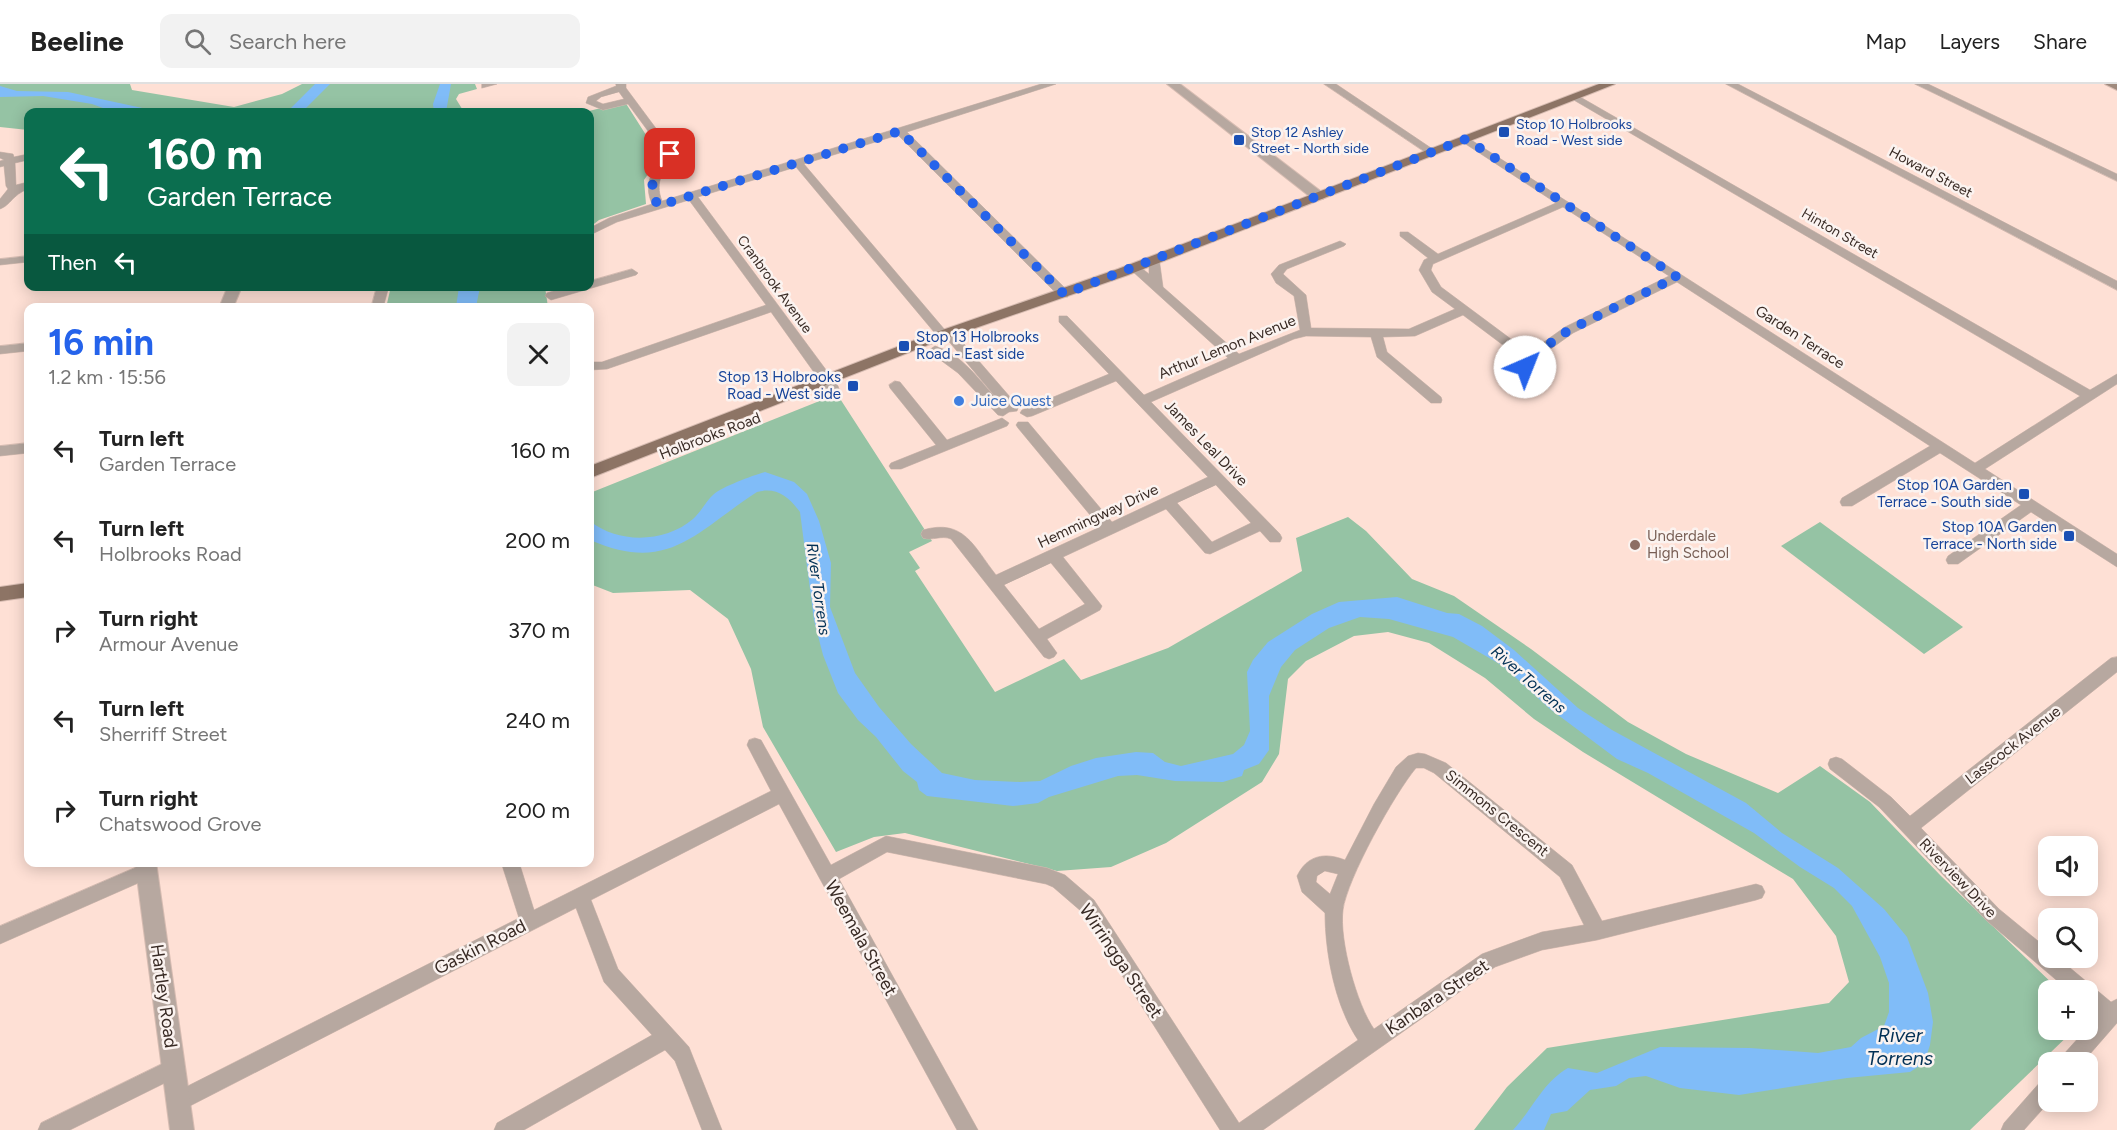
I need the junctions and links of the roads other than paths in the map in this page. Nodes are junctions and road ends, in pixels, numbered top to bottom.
1 (1051, 84) edge
2 (1173, 84) edge
3 (1329, 84) edge
4 (1609, 84) edge
5 (1731, 84) edge
6 (1920, 84) edge
7 (2111, 84) edge
8 (621, 86) edge
9 (2117, 87) edge
10 (1575, 97) junction
11 (630, 99) junction
12 (900, 131) junction
13 (1466, 139) junction
14 (1432, 152) junction
15 (24, 157) edge
16 (3, 160) edge
17 (798, 163) junction
18 (2117, 178) edge
19 (24, 186) edge
20 (15, 189) junction
21 (692, 196) junction
22 (1318, 196) junction
23 (1564, 203) junction
24 (0, 206) edge
25 (658, 206) junction
26 (594, 230) edge
27 (1404, 234) dead end
28 (1340, 244) dead end
29 (24, 259) edge
30 (1437, 259) junction
31 (1155, 260) junction
32 (0, 262) edge
33 (1129, 270) junction
34 (632, 273) dead end
35 (1677, 277) junction
36 (594, 284) edge
37 (2117, 286) edge
38 (1158, 289) junction
39 (569, 291) edge
40 (1064, 294) junction
41 (552, 297) edge
42 (773, 307) junction
43 (1463, 309) junction
44 (1063, 319) dead end
45 (1306, 332) junction
46 (1376, 334) junction
47 (949, 337) junction
48 (24, 347) edge
49 (0, 350) edge
50 (935, 350) junction
51 (1519, 351) dead end
52 (1237, 359) junction
53 (594, 366) edge
54 (1525, 367) dead end
55 (1118, 375) junction
56 (2117, 378) edge
57 (829, 385) junction
58 (895, 385) dead end
59 (2089, 395) junction
60 (1143, 400) junction
61 (1436, 400) dead end
62 (1006, 414) junction
63 (1025, 419) junction
64 (944, 446) junction
65 (1939, 447) junction
66 (24, 448) edge
67 (0, 451) edge
68 (896, 466) dead end
69 (615, 468) junction
70 (1974, 470) junction
71 (594, 471) edge
72 (1217, 479) junction
73 (594, 480) edge
74 (1168, 502) junction
75 (1847, 502) dead end
76 (2030, 506) junction
77 (1262, 524) junction
78 (1110, 529) junction
79 (928, 534) dead end
80 (1275, 538) dead end
81 (1052, 554) junction
82 (1953, 560) dead end
83 (2117, 561) edge
84 (993, 583) junction
85 (24, 591) edge
86 (0, 594) edge
87 (1037, 637) junction
88 (1049, 653) dead end
89 (2117, 663) edge
90 (755, 745) dead end
91 (1836, 764) dead end
92 (782, 794) junction
93 (1910, 826) junction
94 (146, 867) edge
95 (512, 867) edge
96 (1347, 870) junction
97 (827, 876) junction
98 (1756, 892) dead end
99 (580, 896) junction
100 (1334, 909) junction
101 (529, 922) junction
102 (1597, 931) junction
103 (0, 935) edge
104 (2070, 980) edge
105 (2098, 1002) edge
106 (2114, 1012) edge
107 (668, 1037) junction
108 (1371, 1041) junction
109 (2079, 1052) edge
110 (174, 1068) junction
111 (2038, 1100) edge
112 (179, 1101) junction
113 (48, 1130) edge
114 (182, 1130) edge
115 (504, 1130) edge
116 (712, 1130) edge
117 (968, 1130) edge
118 (1232, 1130) edge
119 (1246, 1130) edge
120 (2012, 1130) edge

1 - 12 street
2 - 22 street
3 - 14 street
4 - 10 main road, Holbrooks Road
5 - 37 street, Howard Street
6 - 18 street
7 - 9 main road
8 - 11 street
8 - 11 street
10 - 13 main road, Holbrooks Road
10 - 59 street, Hinton Street
11 - 25 street
12 - 17 street
12 - 40 street
13 - 14 main road, Holbrooks Road
13 - 23 street, Garden Terrace
14 - 22 main road, Holbrooks Road
15 - 16 street
16 - 20 street
17 - 21 street
17 - 47 street
19 - 20 street
20 - 24 street
21 - 25 street
21 - 42 street, Cranbrook Avenue
22 - 31 main road, Holbrooks Road
23 - 30 street
23 - 35 street, Garden Terrace
25 - 26 street
27 - 30 street
28 - 45 street
29 - 32 street
30 - 43 street
31 - 33 main road, Holbrooks Road
31 - 38 street
33 - 38 street
33 - 40 main road, Holbrooks Road
34 - 36 street
35 - 54 street
35 - 65 street, Garden Terrace
38 - 52 street
39 - 41 street
40 - 47 main road, Holbrooks Road
42 - 53 street
42 - 57 street, Cranbrook Avenue
43 - 46 street, Arthur Lemon Avenue
43 - 51 street
44 - 55 street, James Leal Drive
45 - 46 street, Arthur Lemon Avenue
45 - 52 street, Arthur Lemon Avenue
46 - 61 street
47 - 50 main road, Holbrooks Road
47 - 57 main road, Holbrooks Road
47 - 62 street
48 - 49 street
50 - 57 main road, Holbrooks Road
50 - 62 street
52 - 60 street, Arthur Lemon Avenue
55 - 60 street, James Leal Drive
55 - 63 street
56 - 59 street
57 - 69 main road, Holbrooks Road
58 - 64 street
59 - 70 street
60 - 72 street, James Leal Drive
62 - 63 street
62 - 63 street
62 - 64 street
63 - 78 street
64 - 68 street
65 - 70 street, Garden Terrace
65 - 75 street
66 - 67 street
69 - 71 main road, Holbrooks Road
69 - 73 main road, Holbrooks Road
70 - 76 street, Garden Terrace
72 - 74 street, Hemmingway Drive
72 - 77 street, James Leal Drive
74 - 77 street
74 - 78 street, Hemmingway Drive
76 - 82 street
76 - 83 street, Garden Terrace
77 - 80 street, James Leal Drive
78 - 81 street, Hemmingway Drive
79 - 84 street
81 - 84 street, Hemmingway Drive
81 - 87 street
84 - 87 street
85 - 86 main road
87 - 88 street
89 - 93 street, Lasscock Avenue
90 - 92 street, Weemala Street
91 - 93 street, Riverview Drive
92 - 97 street, Weemala Street
92 - 99 street, Gaskin Road
93 - 104 street, Riverview Drive
94 - 103 street
94 - 110 street, Hartley Road
95 - 101 street
96 - 100 street, Simmons Crescent
96 - 100 street
96 - 102 street, Simmons Crescent
97 - 117 street, Weemala Street
97 - 118 street, Wirringga Street
98 - 102 street, Kanbara Street
99 - 101 street, Gaskin Road
99 - 107 street
100 - 108 street, Simmons Crescent
101 - 112 street, Gaskin Road
102 - 108 street, Kanbara Street
105 - 106 street
106 - 109 street
107 - 115 street
107 - 116 street
108 - 119 street, Kanbara Street
110 - 112 street, Hartley Road
110 - 113 street
111 - 120 street
112 - 114 street, Hartley Road

